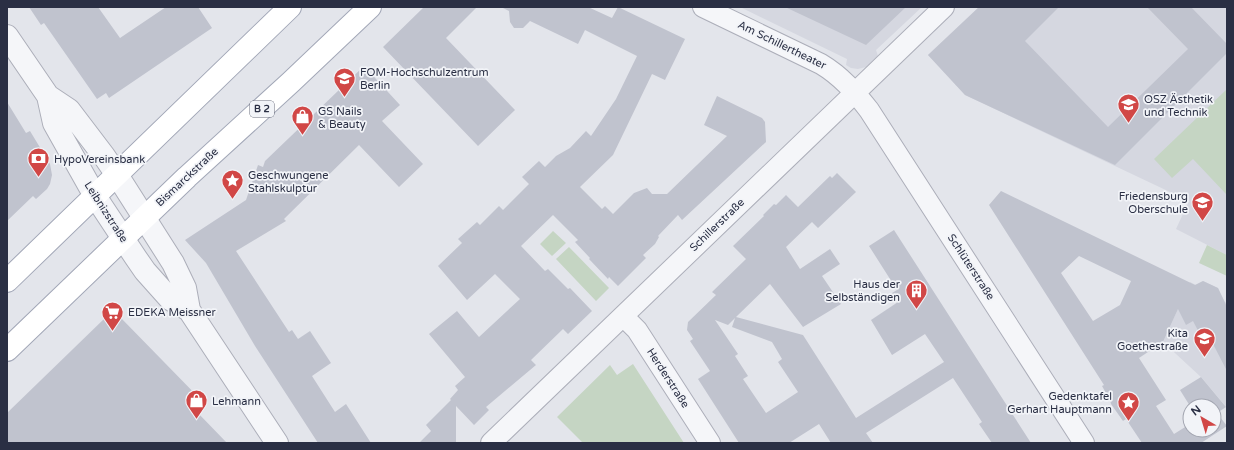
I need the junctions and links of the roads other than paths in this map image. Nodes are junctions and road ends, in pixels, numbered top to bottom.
1 (290, 7) edge
2 (370, 7) edge
3 (703, 7) edge
4 (944, 7) edge
5 (7, 36) edge
6 (855, 92) junction
7 (48, 96) junction
8 (117, 175) junction
9 (95, 196) junction
10 (144, 218) junction
11 (123, 238) junction
12 (7, 281) edge
13 (189, 310) junction
14 (623, 316) junction
15 (7, 350) edge
16 (277, 443) edge
17 (491, 443) edge
18 (710, 443) edge
19 (1084, 443) edge

1 - 8 main road
2 - 10 main road, Bismarckstraße / B 2
3 - 6 street, Am Schillertheater
4 - 6 street, Schillerstraße
5 - 7 street, Leibnizstraße
6 - 14 street, Schillerstraße
6 - 19 street, Schlüterstraße
7 - 8 street, Leibnizstraße
7 - 9 street, Leibnizstraße
8 - 9 main road
8 - 10 street, Leibnizstraße
9 - 11 street, Leibnizstraße
9 - 12 main road
10 - 11 main road, Bismarckstraße / B 2
10 - 13 street, Leibnizstraße
11 - 13 street, Leibnizstraße
11 - 15 main road, Bismarckstraße / B 2
13 - 16 street, Leibnizstraße
14 - 17 street, Schillerstraße
14 - 18 street, Herderstraße

